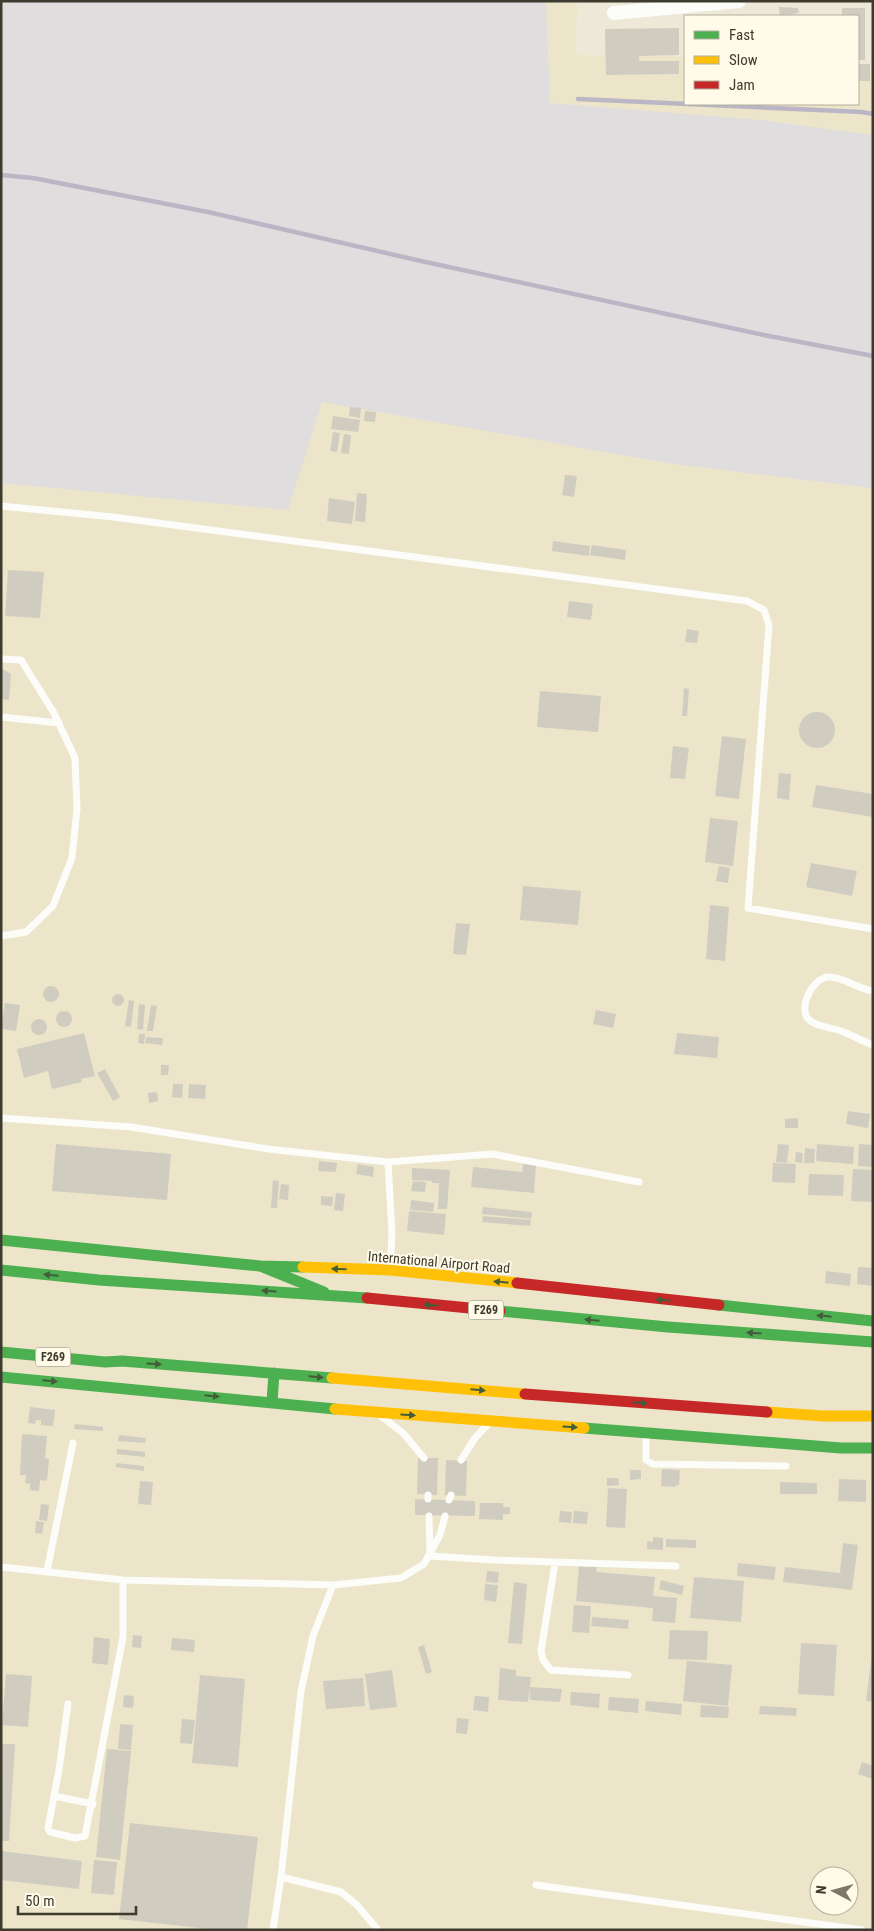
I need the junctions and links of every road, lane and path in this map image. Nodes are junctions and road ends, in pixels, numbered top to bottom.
1 (739, 1) edge
2 (614, 13) dead end
3 (1, 506) edge
4 (1, 659) edge
5 (1, 717) edge
6 (59, 723) junction
7 (873, 929) edge
8 (1, 936) edge
9 (873, 992) edge
10 (873, 1045) edge
11 (1, 1118) edge
12 (388, 1162) junction
13 (639, 1182) dead end
14 (1, 1240) edge
15 (260, 1266) junction
16 (1, 1270) edge
17 (390, 1270) junction
18 (331, 1295) junction
19 (873, 1321) edge
20 (873, 1342) edge
21 (1, 1352) edge
22 (274, 1373) junction
23 (1, 1377) edge
24 (272, 1402) junction
25 (376, 1412) junction
26 (873, 1416) edge
27 (492, 1421) junction
28 (646, 1433) junction
29 (73, 1443) dead end
30 (873, 1448) edge
31 (424, 1458) dead end
32 (461, 1460) dead end
33 (786, 1466) dead end
34 (429, 1516) dead end
35 (444, 1516) dead end
36 (430, 1556) junction
37 (555, 1562) junction
38 (676, 1566) dead end
39 (1, 1567) edge
40 (47, 1571) junction
41 (123, 1580) junction
42 (333, 1584) junction
43 (628, 1675) dead end
44 (68, 1704) dead end
45 (54, 1796) junction
46 (93, 1804) junction
47 (281, 1877) junction
48 (536, 1885) dead end
49 (273, 1930) edge
50 (378, 1930) edge
51 (862, 1930) edge

1 - 2 street
3 - 7 lane
4 - 6 lane
5 - 6 lane
6 - 8 lane
9 - 10 lane
11 - 12 lane
12 - 13 lane
12 - 17 lane
14 - 15 main road, International Airport Road
17 -> 15 main road, International Airport Road
15 - 18 main road
18 -> 16 main road, F269
19 -> 17 main road, International Airport Road
20 -> 18 main road, F269
21 -> 22 main road, F269
22 - 24 main road
22 -> 26 main road, F269
23 -> 24 main road
24 - 25 main road
25 -> 27 main road
25 - 31 lane
27 -> 28 main road
27 - 32 lane
28 - 30 main road
28 - 33 lane
29 - 40 lane
34 - 36 lane
35 - 36 lane
36 - 37 lane
36 - 42 lane
37 - 38 lane
37 - 43 lane
39 - 40 lane
40 - 41 lane
41 - 42 lane
41 - 46 lane
42 - 47 lane
44 - 45 lane
45 - 46 lane
45 - 46 lane
47 - 49 lane
47 - 50 lane
48 - 51 lane

